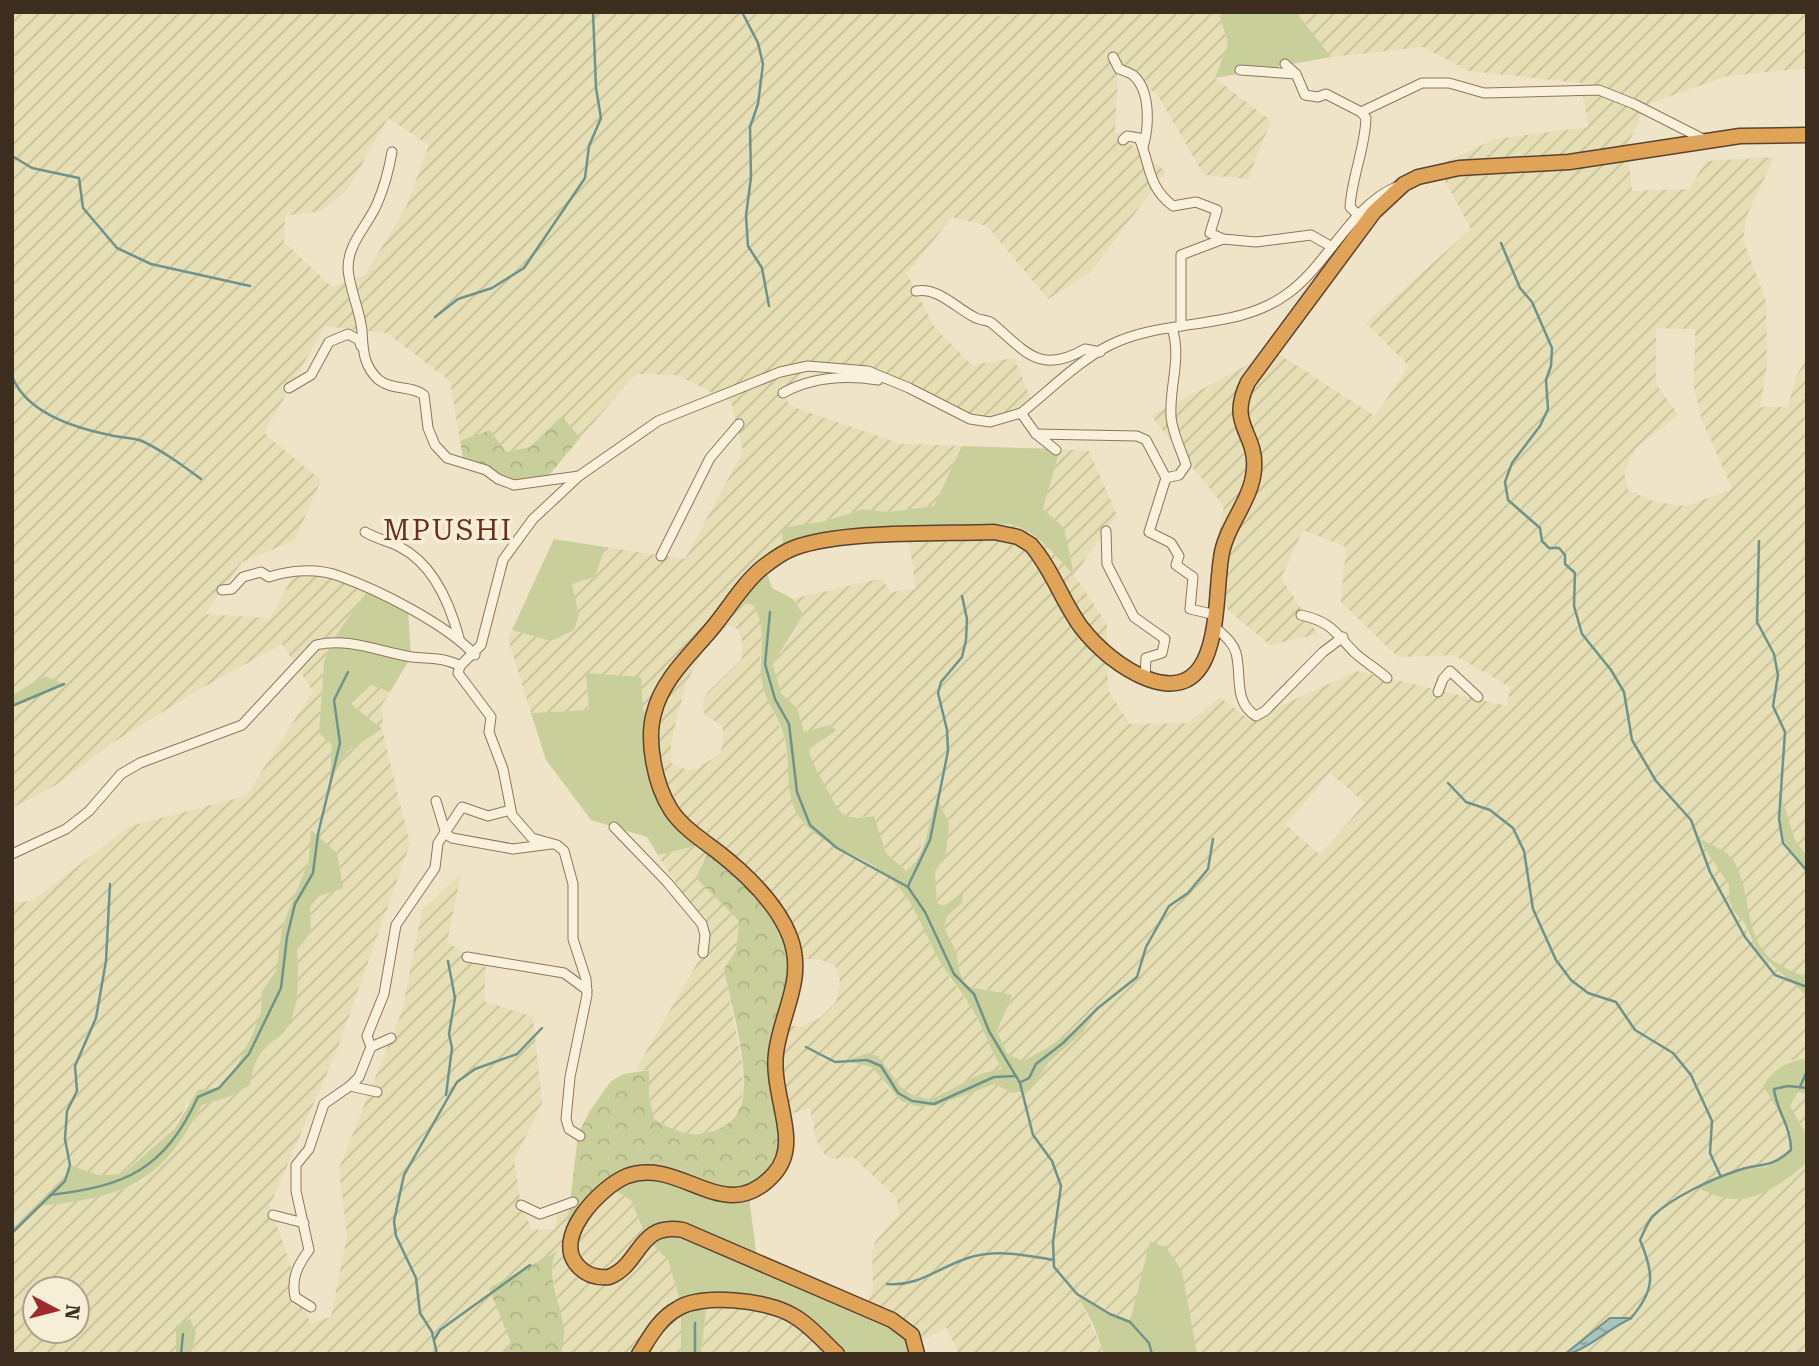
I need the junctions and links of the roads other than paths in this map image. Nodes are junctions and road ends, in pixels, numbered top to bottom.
1 (1113, 57) dead end
2 (1285, 64) dead end
3 (1240, 70) dead end
4 (1296, 74) junction
5 (1361, 112) junction
6 (1807, 135) edge
7 (1123, 140) dead end
8 (1707, 141) junction
9 (1143, 147) junction
10 (392, 152) dead end
11 (1404, 184) junction
12 (1359, 216) junction
13 (1223, 239) junction
14 (1332, 247) junction
15 (916, 291) dead end
16 (1176, 327) junction
17 (361, 348) junction
18 (1100, 352) junction
19 (890, 381) junction
20 (289, 388) dead end
21 (783, 393) dead end
22 (1021, 413) junction
23 (739, 424) dead end
24 (1036, 434) junction
25 (1056, 450) dead end
26 (579, 476) junction
27 (1166, 478) junction
28 (1106, 531) dead end
29 (365, 532) dead end
30 (661, 556) dead end
31 (222, 590) dead end
32 (1301, 614) dead end
33 (1215, 621) junction
34 (1343, 636) junction
35 (459, 638) junction
36 (475, 655) junction
37 (460, 666) junction
38 (1145, 678) junction
39 (1387, 678) dead end
40 (1438, 692) dead end
41 (1478, 697) dead end
42 (436, 801) dead end
43 (510, 810) junction
44 (614, 827) dead end
45 (446, 834) junction
46 (553, 844) junction
47 (12, 854) edge
48 (703, 953) dead end
49 (467, 957) dead end
50 (587, 990) junction
51 (391, 1038) dead end
52 (371, 1046) junction
53 (350, 1086) junction
54 (377, 1092) dead end
55 (580, 1136) dead end
56 (573, 1202) dead end
57 (521, 1205) dead end
58 (273, 1215) dead end
59 (304, 1223) junction
60 (311, 1307) dead end
61 (639, 1354) edge
62 (837, 1354) edge
63 (917, 1354) edge

1 - 9 street
2 - 4 street
3 - 4 street
4 - 5 street
5 - 8 street
5 - 12 street
6 - 8 highway
7 - 9 street
8 - 11 highway
9 - 13 street
10 - 17 street
11 - 12 street
11 - 33 highway
12 - 14 street
13 - 14 street
13 - 16 street
14 - 16 street
15 - 18 street
16 - 18 street
16 - 27 street
17 - 20 street
17 - 26 street
18 - 22 street
19 - 21 street
19 - 22 street
19 - 26 street
22 - 24 street
23 - 30 street
24 - 25 street
24 - 27 street
26 - 36 street
27 - 33 street
28 - 38 street
29 - 35 street
31 - 35 street
32 - 34 street
33 - 34 street
33 - 38 highway
34 - 39 street
35 - 36 street
36 - 37 street
37 - 43 street
37 - 47 street
38 - 63 highway
40 - 41 street
42 - 45 street
43 - 45 street
43 - 46 street
44 - 48 street
45 - 46 street
45 - 52 street
46 - 50 street
49 - 50 street
50 - 55 street
51 - 52 street
52 - 53 street
53 - 54 street
53 - 59 street
56 - 57 street
58 - 59 street
59 - 60 street
61 - 62 highway

